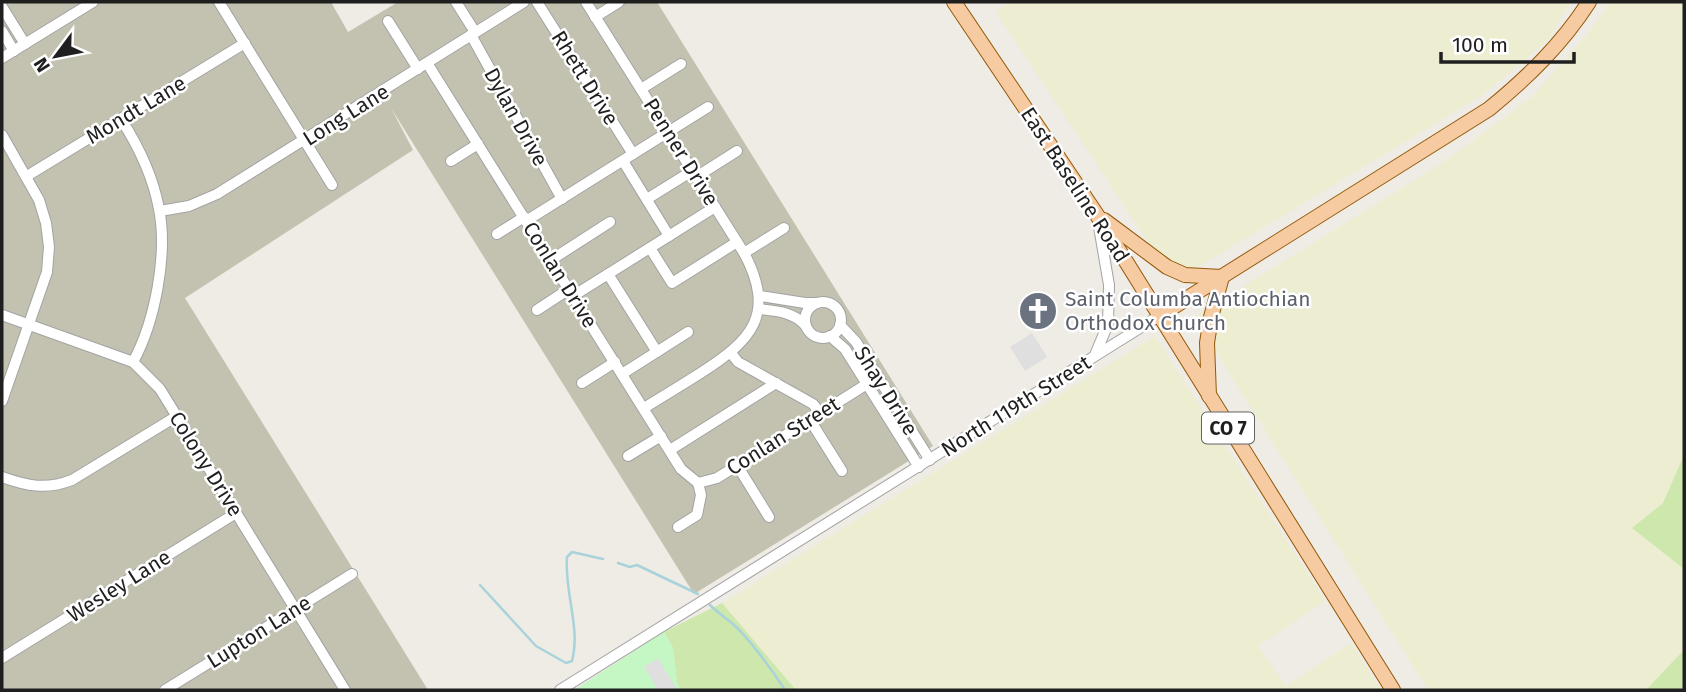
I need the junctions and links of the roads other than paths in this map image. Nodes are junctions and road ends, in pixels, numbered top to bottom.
1 (93, 2) edge
2 (219, 2) edge
3 (456, 2) edge
4 (524, 2) edge
5 (537, 2) edge
6 (586, 2) edge
7 (619, 2) edge
8 (954, 2) edge
9 (1589, 2) edge
10 (2, 7) edge
11 (595, 16) junction
12 (388, 21) dead end
13 (2, 31) edge
14 (473, 34) junction
15 (245, 43) junction
16 (25, 44) junction
17 (14, 51) junction
18 (2, 58) edge
19 (681, 64) dead end
20 (423, 66) junction
21 (641, 89) junction
22 (708, 107) dead end
23 (121, 119) junction
24 (668, 132) junction
25 (2, 135) edge
26 (304, 141) junction
27 (478, 144) junction
28 (737, 151) dead end
29 (628, 158) junction
30 (451, 162) dead end
31 (694, 174) junction
32 (27, 176) junction
33 (332, 185) dead end
34 (562, 199) junction
35 (647, 200) junction
36 (715, 207) junction
37 (160, 211) junction
38 (1097, 215) junction
39 (525, 219) junction
40 (610, 222) dead end
41 (784, 228) dead end
42 (497, 234) dead end
43 (669, 236) junction
44 (737, 242) junction
45 (650, 248) junction
46 (744, 253) junction
47 (551, 260) junction
48 (608, 274) junction
49 (1222, 277) junction
50 (571, 293) junction
51 (760, 296) junction
52 (817, 303) junction
53 (759, 309) junction
54 (537, 310) dead end
55 (2, 315) edge
56 (1159, 316) junction
57 (29, 325) junction
58 (840, 325) junction
59 (806, 326) junction
60 (688, 332) dead end
61 (830, 336) junction
62 (657, 352) junction
63 (731, 353) junction
64 (1094, 357) junction
65 (133, 362) junction
66 (615, 362) junction
67 (622, 374) junction
68 (582, 383) dead end
69 (776, 383) junction
70 (867, 384) junction
71 (1209, 397) junction
72 (2, 401) edge
73 (644, 408) junction
74 (177, 416) junction
75 (815, 417) junction
76 (661, 436) junction
77 (670, 450) junction
78 (628, 456) dead end
79 (930, 460) junction
80 (737, 466) junction
81 (919, 467) junction
82 (842, 471) dead end
83 (2, 477) edge
84 (698, 483) junction
85 (236, 513) junction
86 (769, 517) dead end
87 (678, 527) dead end
88 (352, 573) dead end
89 (296, 609) junction
90 (2, 658) edge
91 (165, 690) edge
92 (345, 690) edge
93 (560, 690) edge
94 (1393, 690) edge

1 - 16 street
2 - 15 street
3 - 14 street, Dylan Drive
4 - 14 street, Long Lane
5 - 29 street, Rhett Drive
6 - 11 street, Penner Drive
7 - 11 street
8 - 38 main road, East Baseline Road / CO 7
9 - 49 main road, North 119th Street
10 - 16 street
11 - 21 street, Penner Drive
12 - 20 street, Conlan Drive
13 - 17 street
14 - 20 street, Long Lane
14 - 34 street, Dylan Drive
15 - 23 street, Mondt Lane
15 - 26 street
16 - 17 street
17 - 18 street
19 - 21 street
20 - 26 street, Long Lane
20 - 27 street, Conlan Drive
21 - 24 street, Penner Drive
22 - 24 street
23 - 32 street, Mondt Lane
23 - 37 street
24 - 29 street
24 - 31 street, Penner Drive
25 - 32 street
26 - 33 street
26 - 37 street, Long Lane
27 - 30 street
27 - 39 street, Conlan Drive
28 - 31 street
29 - 34 street
29 - 35 street, Rhett Drive
31 - 35 street
31 - 36 street, Penner Drive
32 - 57 street
34 - 39 street
35 - 43 street, Rhett Drive
36 - 43 street
36 - 44 street, Penner Drive
37 - 65 street
38 - 49 main road
38 - 56 main road, East Baseline Road / CO 7
38 - 64 street
39 - 42 street
39 - 47 street, Conlan Drive
40 - 47 street
41 - 46 street
43 - 45 street
44 - 45 street
44 - 46 street, Penner Drive
45 - 48 street
46 - 51 street, Penner Drive
47 - 50 street, Conlan Drive
48 - 50 street
48 - 62 street
49 - 56 main road, North 119th Street
49 - 71 main road
50 - 54 street
50 - 66 street, Conlan Drive
51 - 52 street
51 - 53 street, Penner Drive
52 - 58 street, Shay Drive
52 - 59 street
53 - 59 street, Shay Drive
53 - 63 street
55 - 57 street, Colony Drive
56 - 64 street, North 119th Street
56 - 71 main road, East Baseline Road / CO 7
57 - 65 street, Colony Drive
57 - 72 street
58 - 61 street, Shay Drive
58 - 79 street, Shay Drive
59 - 61 street, Shay Drive
60 - 62 street
61 - 70 street, Shay Drive
62 - 67 street
63 - 69 street
63 - 73 street
64 - 79 street, North 119th Street
65 - 74 street, Colony Drive
66 - 67 street, Conlan Drive
66 - 68 street
67 - 73 street, Conlan Drive
69 - 75 street
69 - 77 street
70 - 75 street, Conlan Street
70 - 81 street, Shay Drive
71 - 94 main road, East Baseline Road / CO 7
73 - 76 street, Conlan Drive
74 - 83 street
74 - 85 street, Colony Drive
75 - 80 street, Conlan Street
75 - 82 street
76 - 77 street, Conlan Drive
76 - 78 street
77 - 84 street, Conlan Drive
79 - 81 street, North 119th Street
80 - 84 street, Conlan Street
80 - 86 street
81 - 93 street, North 119th Street
84 - 87 street
85 - 89 street, Colony Drive
85 - 90 street, Wesley Lane
88 - 89 street, Lupton Lane
89 - 91 street, Lupton Lane
89 - 92 street, Colony Drive

